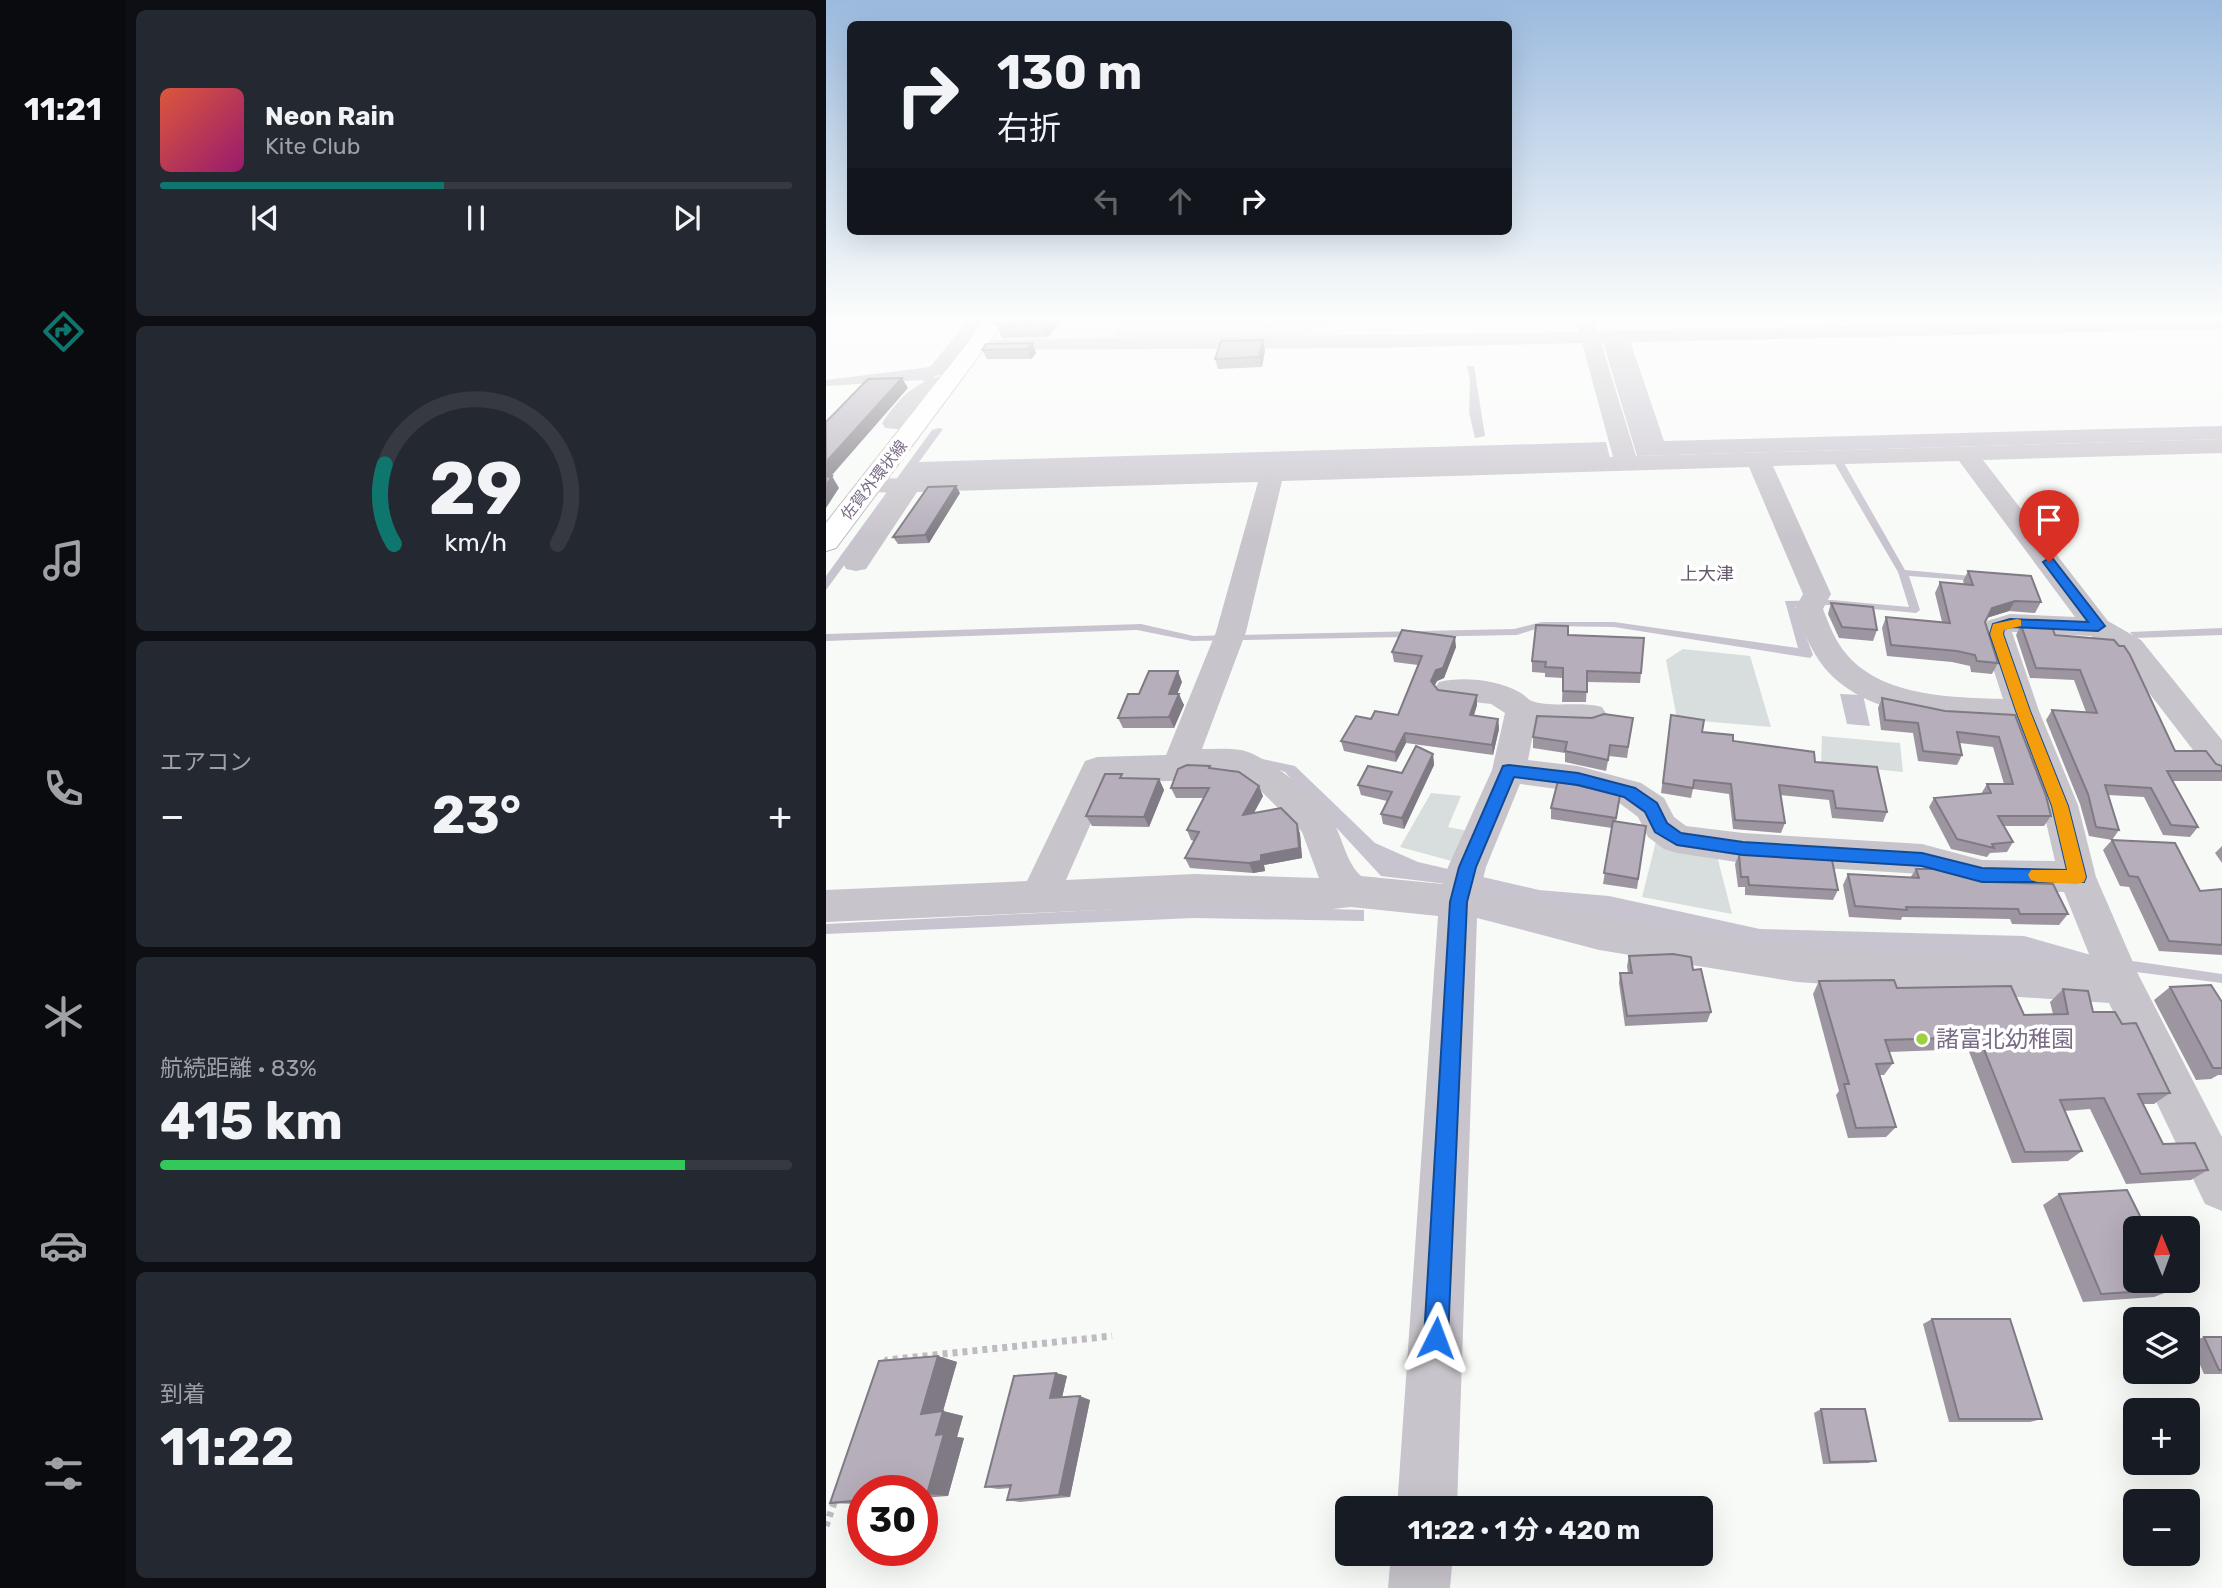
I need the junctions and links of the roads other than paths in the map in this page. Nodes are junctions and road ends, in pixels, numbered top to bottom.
1 (933, 392) edge
2 (1606, 392) edge
3 (2222, 446) edge
4 (1966, 454) junction
5 (1758, 460) junction
6 (1627, 464) junction
7 (1272, 474) junction
8 (894, 485) junction
9 (836, 514) edge
10 (826, 542) edge
11 (856, 564) dead end
12 (2098, 626) junction
13 (1450, 690) edge
14 (2023, 711) junction
15 (1521, 712) junction
16 (1591, 715) edge
17 (1189, 758) junction
18 (2222, 763) edge
19 (1509, 770) junction
20 (2077, 877) junction
21 (1462, 887) junction
22 (1351, 891) junction
23 (1039, 896) junction
24 (826, 906) edge
25 (2116, 970) junction
26 (2222, 1187) edge
27 (1428, 1496) edge
28 (1421, 1566) edge
29 (1419, 1588) edge

1 - 8 main road, 佐賀外環状線
2 - 6 street
3 - 4 street
4 - 5 street
4 - 12 street
5 - 6 street
5 - 14 street
6 - 7 street
7 - 8 street
7 - 17 street
8 - 9 main road, 佐賀外環状線
8 - 11 street
9 - 10 main road, 佐賀外環状線
12 - 14 street
12 - 18 street
13 - 15 street
14 - 20 street
15 - 16 street
15 - 19 street
17 - 22 street
17 - 23 street
19 - 20 street
19 - 21 street
20 - 25 street
21 - 22 street
21 - 25 street
21 - 27 street
22 - 23 street
23 - 24 street
25 - 26 street
28 - 29 street

